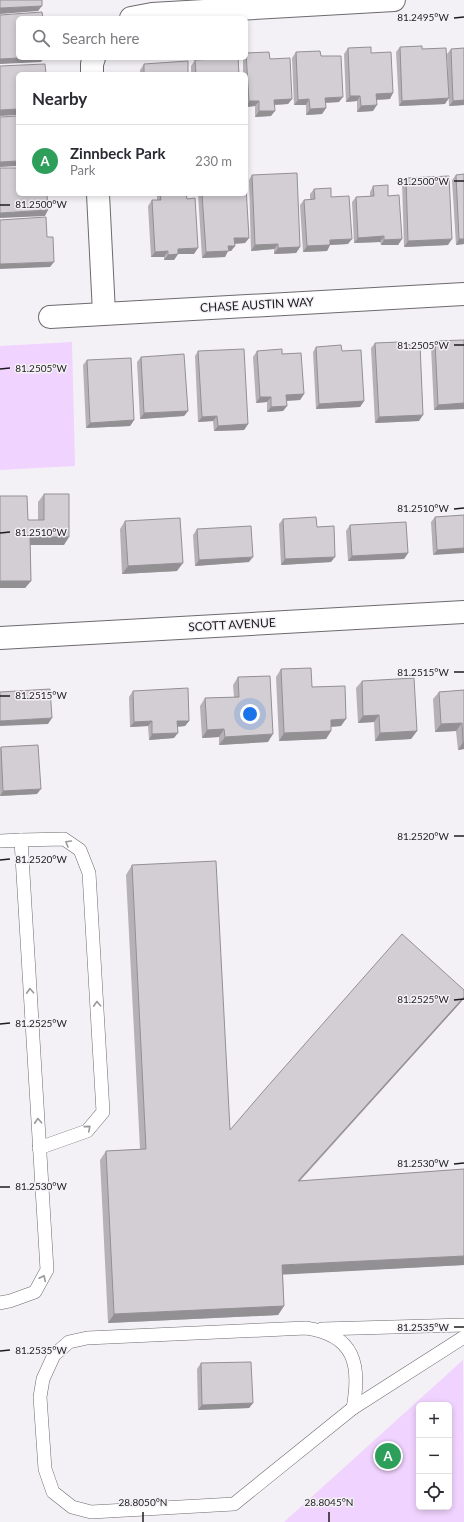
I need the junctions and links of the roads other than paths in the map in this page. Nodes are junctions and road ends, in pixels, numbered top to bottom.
1 (394, 0) edge
2 (142, 16) edge
3 (93, 60) edge
4 (92, 72) edge
5 (98, 196) edge
6 (464, 294) edge
7 (104, 313) junction
8 (50, 316) dead end
9 (464, 612) edge
10 (0, 638) edge
11 (21, 840) junction
12 (0, 841) edge
13 (40, 1148) junction
14 (0, 1303) edge
15 (464, 1325) edge
16 (317, 1330) junction
17 (464, 1337) edge
18 (353, 1408) junction

1 - 2 street
3 - 4 street
5 - 7 street
6 - 7 street, CHASE AUSTIN WAY
7 - 8 street, CHASE AUSTIN WAY
9 - 10 street, SCOTT AVENUE
11 - 12 lane
13 -> 11 lane
13 -> 11 lane
14 -> 13 lane
15 - 16 lane
16 - 18 lane
16 - 18 lane
17 - 18 lane

